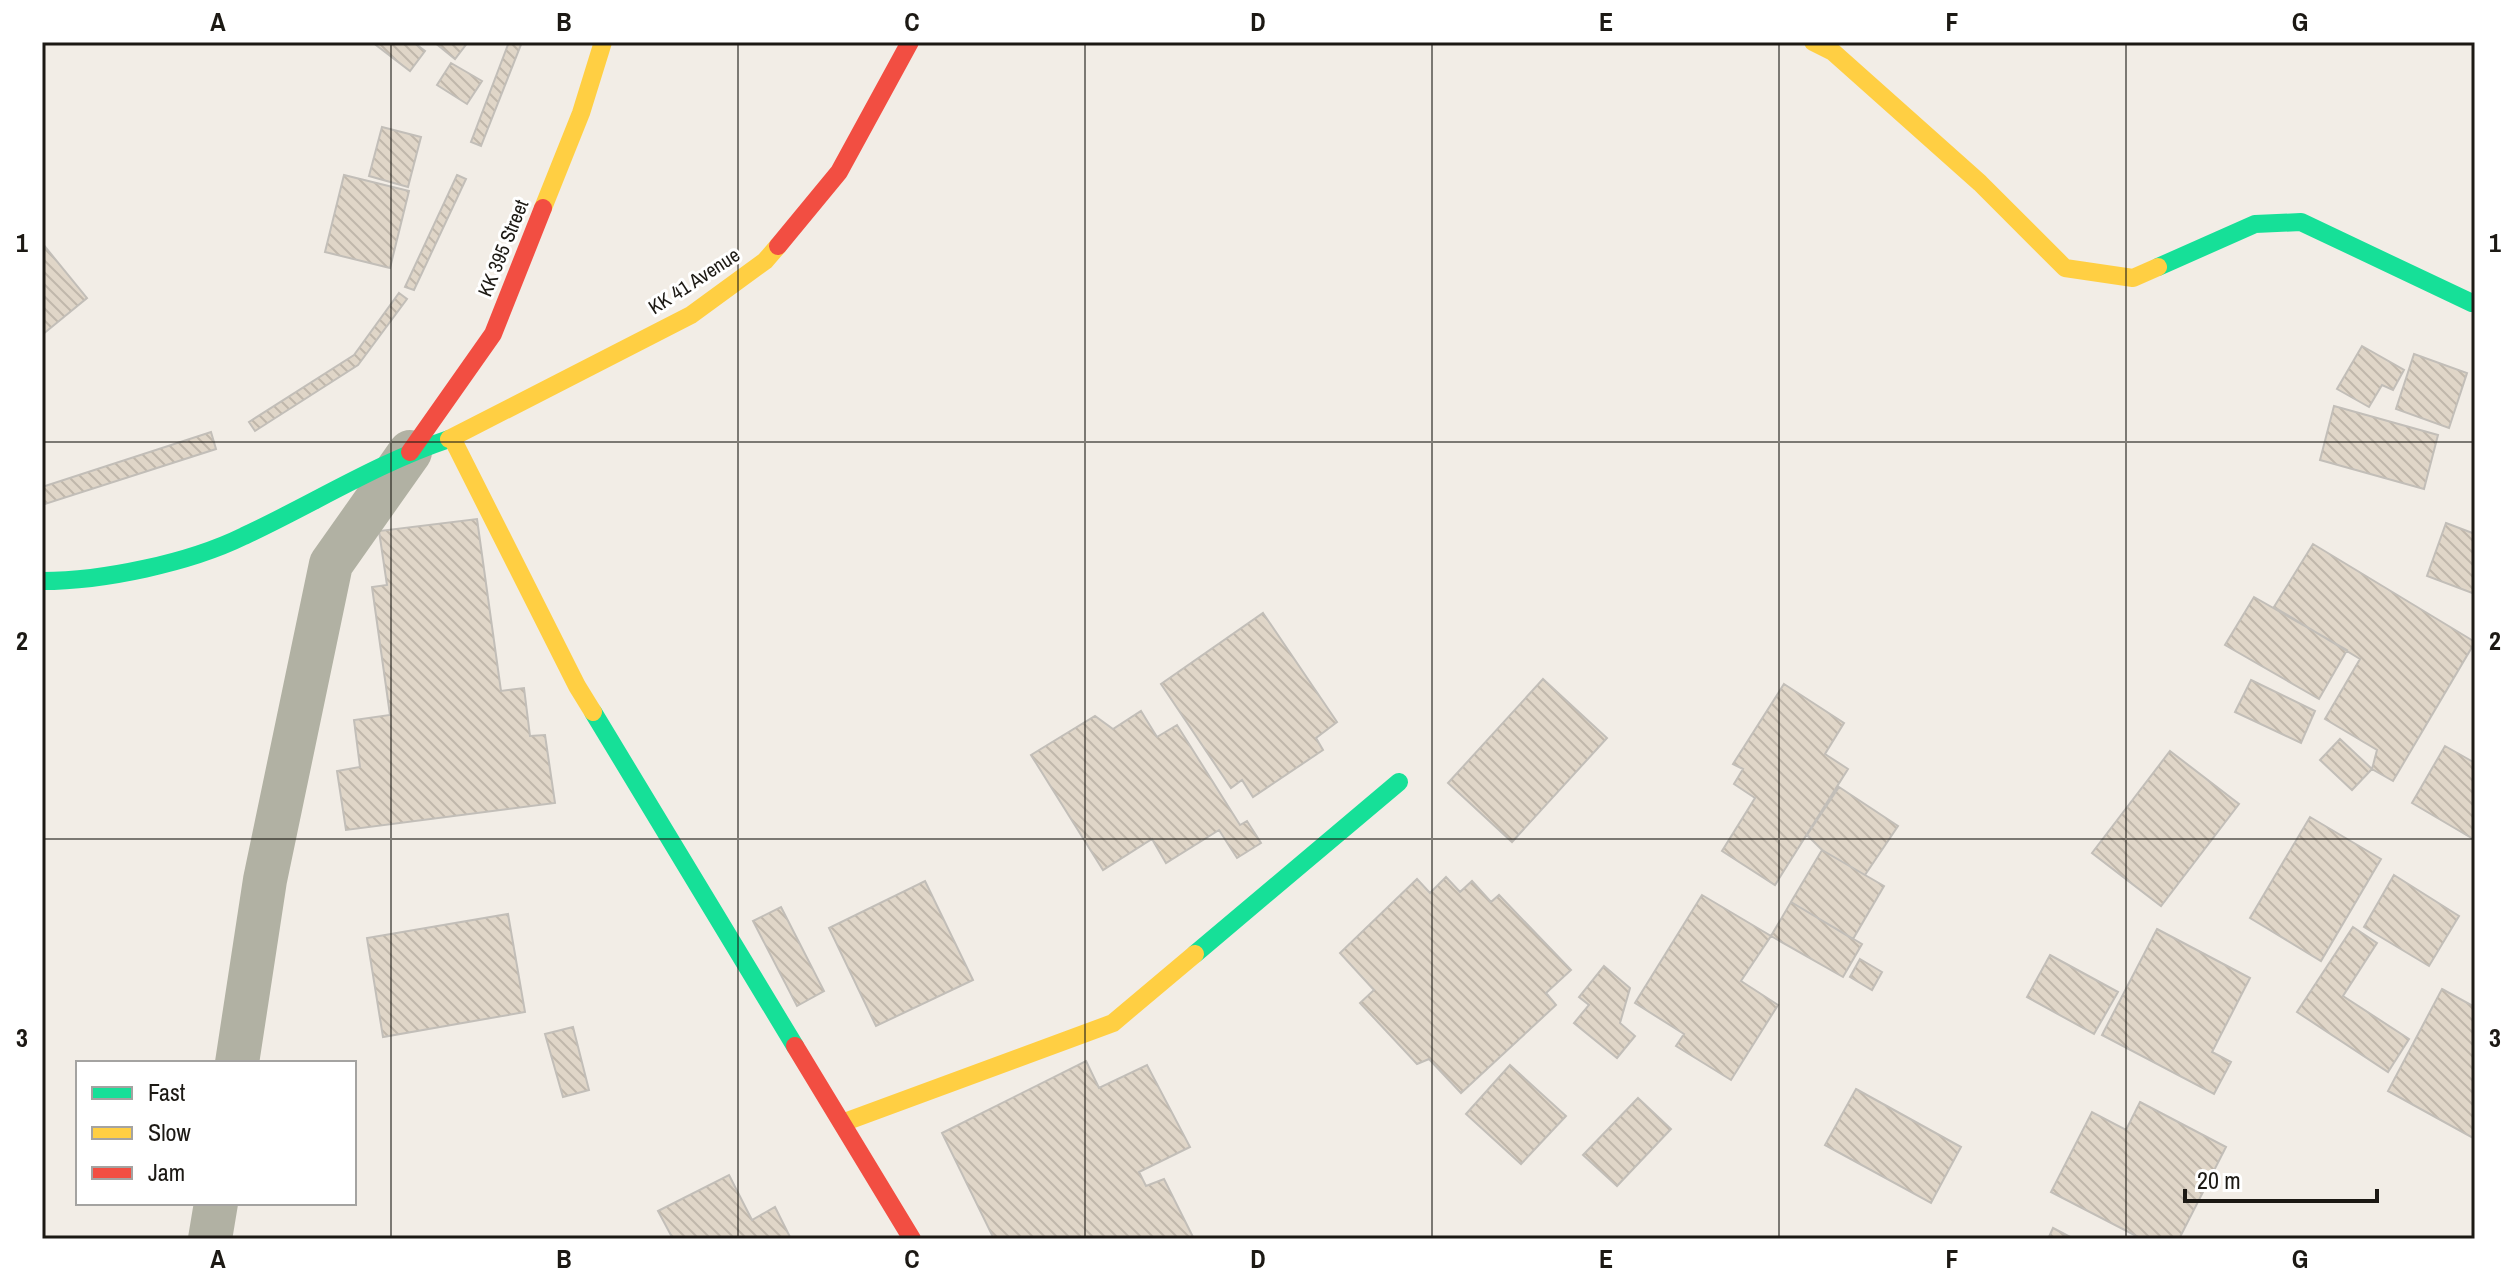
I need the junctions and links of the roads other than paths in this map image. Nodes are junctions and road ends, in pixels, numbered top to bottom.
1 (603, 42) edge
2 (910, 42) edge
3 (1813, 42) edge
4 (2475, 302) edge
5 (452, 438) junction
6 (410, 452) junction
7 (42, 581) edge
8 (1399, 782) dead end
9 (237, 1061) edge
10 (842, 1123) junction
11 (216, 1205) edge
12 (210, 1239) edge
13 (912, 1239) edge

1 - 6 street, KK 395 Street
2 - 5 street, KK 41 Avenue
3 - 4 street
5 - 6 street, KK 41 Avenue
5 - 10 street
6 - 7 street, KK 41 Avenue
6 - 9 street
8 - 10 street
10 - 13 street
11 - 12 street

